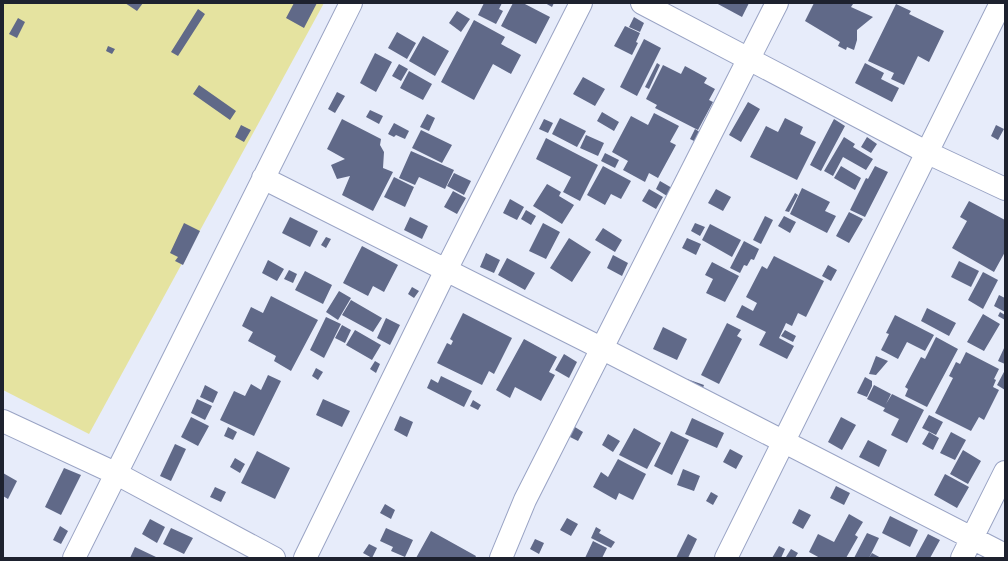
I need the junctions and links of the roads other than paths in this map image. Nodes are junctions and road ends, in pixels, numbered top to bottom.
1 (351, 3) edge
2 (581, 3) edge
3 (642, 3) edge
4 (777, 3) edge
5 (1001, 3) edge
6 (749, 58) junction
7 (928, 153) junction
8 (263, 178) junction
9 (1005, 189) edge
10 (446, 270) junction
11 (601, 348) junction
12 (3, 421) edge
13 (783, 441) junction
14 (1005, 472) edge
15 (117, 474) junction
16 (972, 539) junction
17 (1005, 555) edge
18 (74, 558) edge
19 (274, 558) edge
20 (305, 558) edge
21 (501, 558) edge
22 (726, 558) edge
23 (962, 558) edge

1 - 8 street
2 - 10 street
3 - 6 street
4 - 6 street
5 - 7 street
6 - 7 street
6 - 11 street
7 - 9 street
7 - 13 street
8 - 10 street
8 - 15 street
10 - 11 street
10 - 20 street
11 - 13 street
11 - 21 street
12 - 15 street
13 - 16 street
13 - 22 street
14 - 16 street
15 - 18 street
15 - 19 street
16 - 17 street
16 - 23 street

